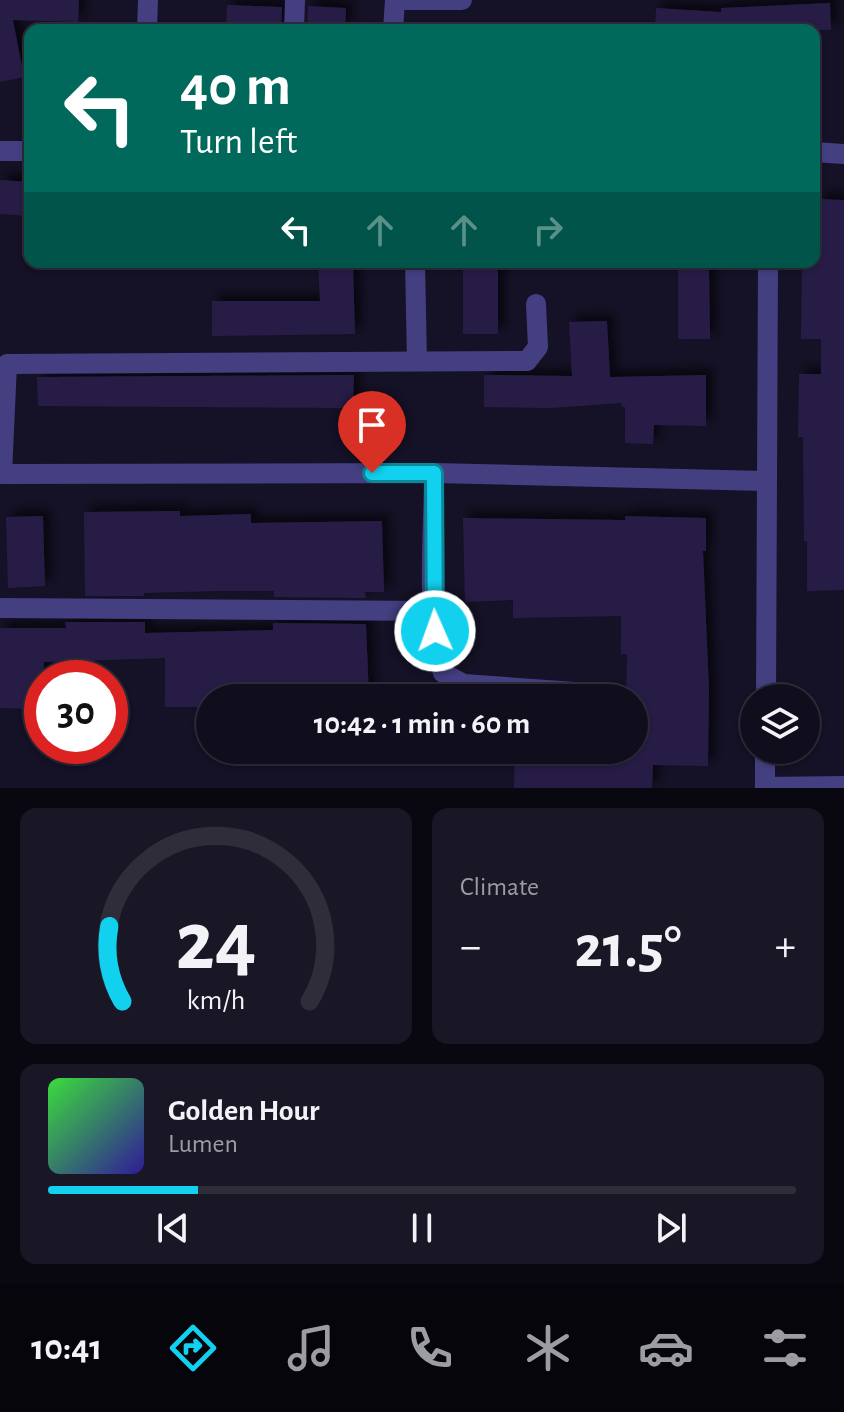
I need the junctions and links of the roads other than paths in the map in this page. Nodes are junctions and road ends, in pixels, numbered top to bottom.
1 (148, 0) edge
2 (295, 0) edge
3 (392, 0) edge
4 (462, 0) edge
5 (147, 24) edge
6 (294, 24) edge
7 (393, 24) edge
8 (0, 151) edge
9 (24, 151) edge
10 (820, 152) edge
11 (844, 154) edge
12 (415, 268) edge
13 (768, 268) edge
14 (536, 304) dead end
15 (3, 360) edge
16 (417, 361) junction
17 (434, 473) junction
18 (1, 474) edge
19 (767, 481) junction
20 (0, 608) edge
21 (433, 611) junction
22 (464, 684) edge
23 (766, 684) edge
24 (765, 764) edge
25 (844, 786) edge
26 (765, 787) edge

1 - 5 street
2 - 6 street
3 - 4 street
3 - 7 street
8 - 9 street
10 - 11 street
12 - 16 street
13 - 19 street
14 - 16 street
15 - 16 street
15 - 18 street
17 - 18 street
17 - 19 street
17 - 21 street
19 - 23 street
20 - 21 street
21 - 22 street
24 - 26 street
25 - 26 street

